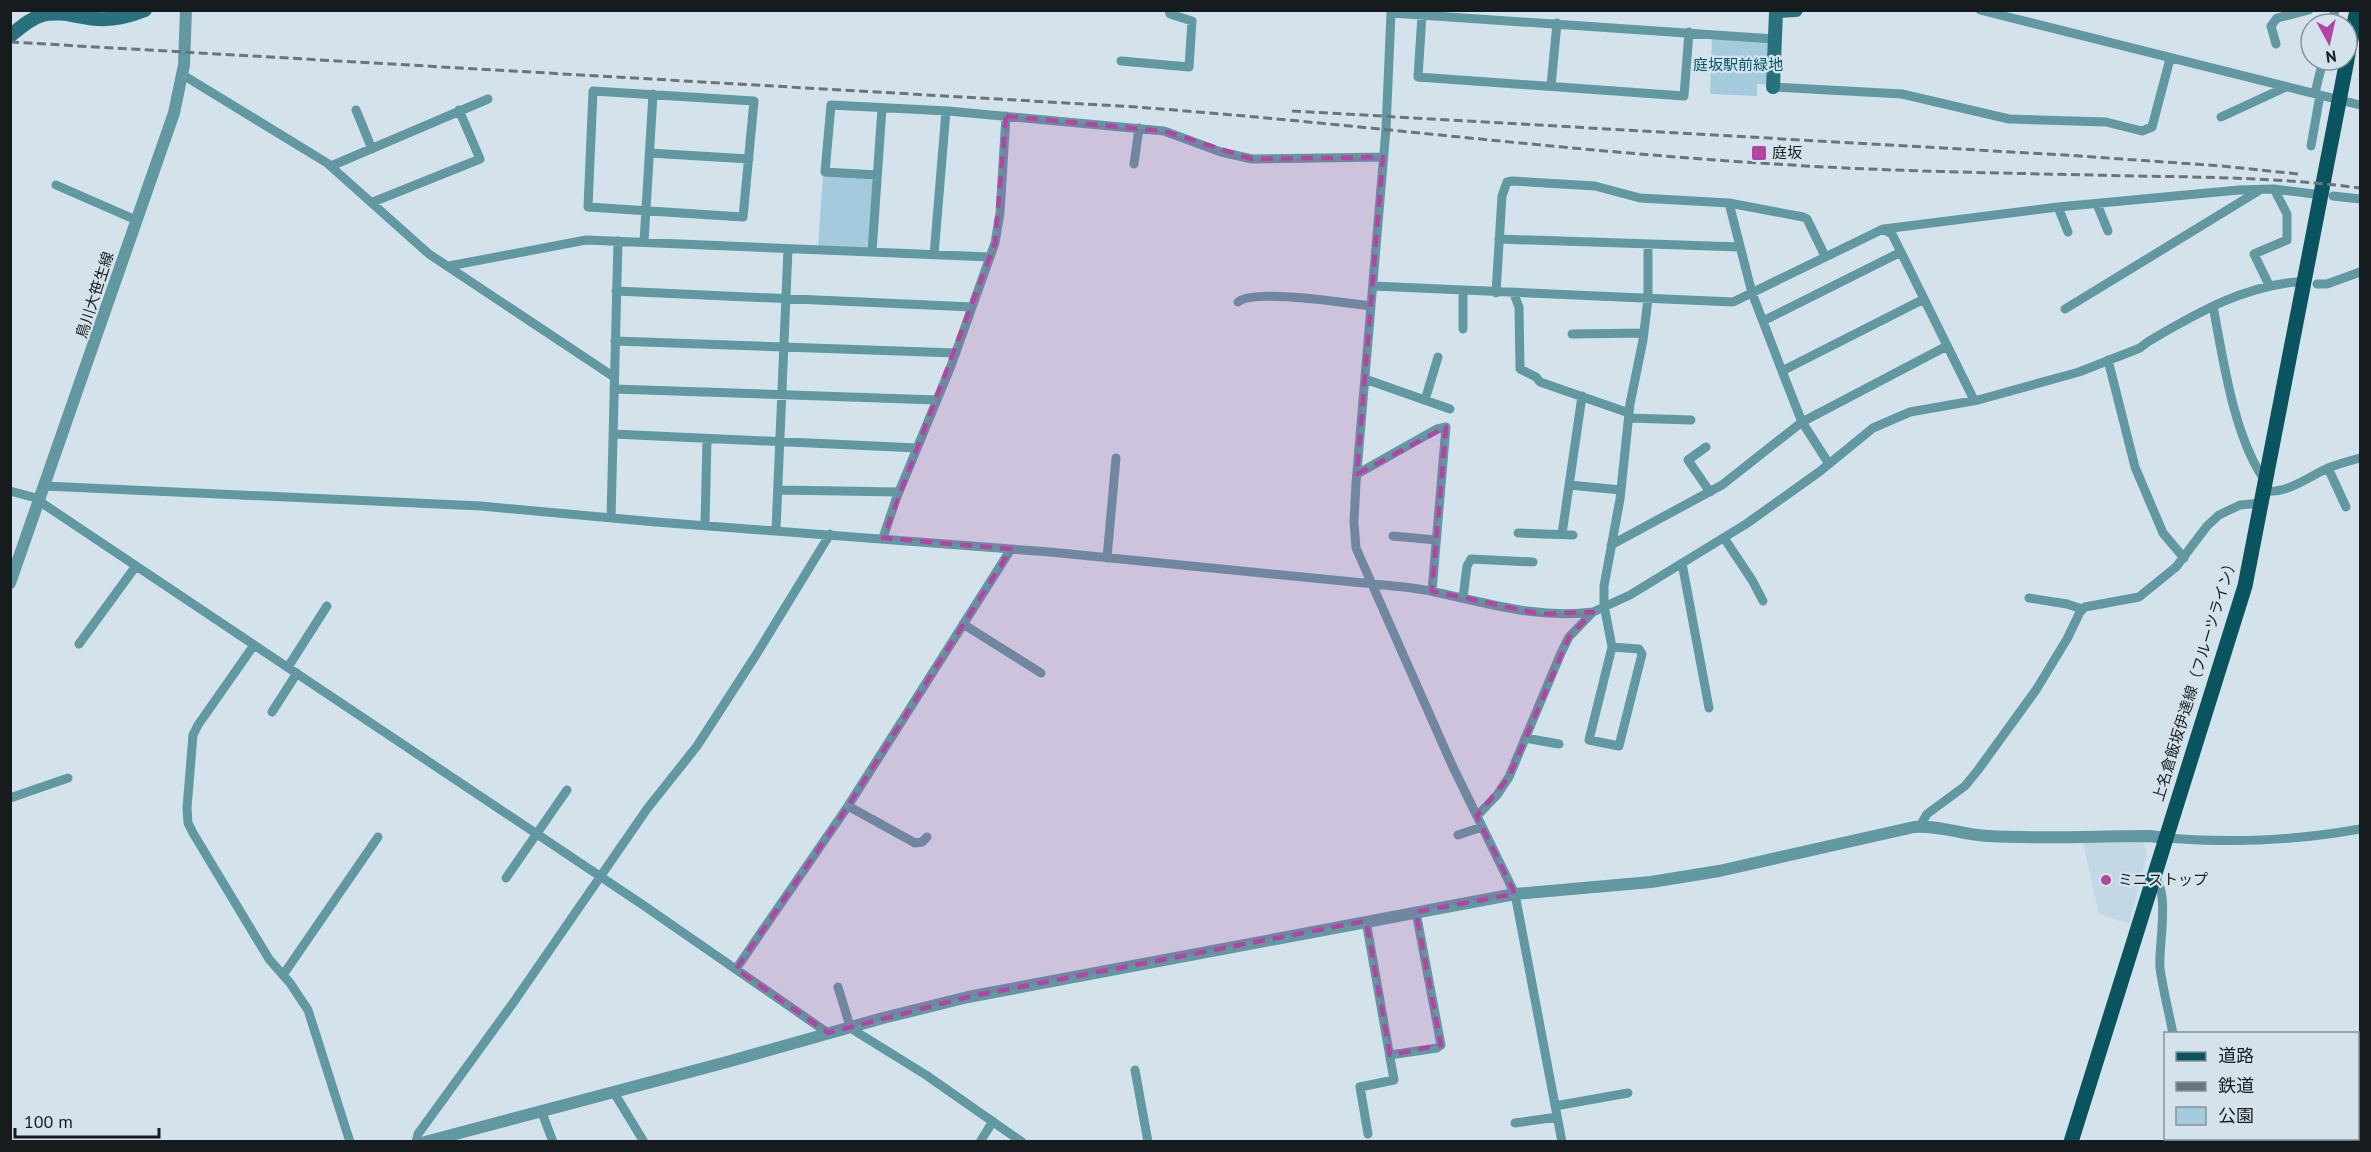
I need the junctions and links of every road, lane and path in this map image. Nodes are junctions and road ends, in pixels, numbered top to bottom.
1 (145, 10) edge
2 (186, 10) edge
3 (1169, 10) edge
4 (1796, 10) edge
5 (1980, 10) edge
6 (2309, 10) edge
7 (1775, 11) edge
8 (1391, 12) edge
9 (69, 13) edge
10 (1422, 15) junction
11 (1557, 23) junction
12 (1689, 32) junction
13 (10, 36) edge
14 (1774, 39) junction
15 (2276, 44) dead end
16 (2170, 59) junction
17 (1121, 61) dead end
18 (2321, 72) edge
19 (2344, 72) edge
20 (183, 75) junction
21 (1551, 86) junction
22 (1773, 87) joint
23 (2286, 87) junction
24 (653, 94) junction
25 (2318, 94) junction
26 (488, 99) dead end
27 (2361, 105) edge
28 (882, 108) junction
29 (356, 110) dead end
30 (459, 110) junction
31 (946, 111) junction
32 (1006, 116) junction
33 (2221, 117) dead end
34 (1139, 128) junction
35 (2311, 146) dead end
36 (372, 149) junction
37 (650, 153) junction
38 (1383, 157) junction
39 (748, 159) junction
40 (1134, 164) dead end
41 (331, 166) junction
42 (877, 175) junction
43 (56, 185) dead end
44 (2262, 189) junction
45 (2274, 189) junction
46 (2323, 194) junction
47 (2361, 199) edge
48 (373, 202) junction
49 (1729, 203) junction
50 (2097, 204) junction
51 (2058, 207) junction
52 (646, 212) junction
53 (136, 220) junction
54 (1883, 229) junction
55 (2108, 231) dead end
56 (2068, 232) dead end
57 (1499, 239) junction
58 (618, 241) junction
59 (644, 242) junction
60 (1648, 244) junction
61 (1740, 248) junction
62 (788, 249) junction
63 (872, 252) junction
64 (1901, 252) junction
65 (934, 255) junction
66 (1825, 256) junction
67 (990, 257) junction
68 (449, 266) junction
69 (2361, 272) edge
70 (2296, 282) dead end
71 (2317, 284) dead end
72 (2269, 285) junction
73 (1372, 286) junction
74 (616, 291) junction
75 (1463, 291) junction
76 (1496, 293) junction
77 (1752, 293) junction
78 (1514, 294) junction
79 (786, 299) junction
80 (1648, 299) junction
81 (1924, 299) junction
82 (1238, 302) dead end
83 (1371, 306) junction
84 (2213, 306) junction
85 (972, 307) junction
86 (2066, 309) dead end
87 (1763, 321) junction
88 (1463, 329) dead end
89 (1644, 333) junction
90 (1572, 334) dead end
91 (615, 341) junction
92 (1947, 346) junction
93 (784, 347) junction
94 (956, 353) junction
95 (1438, 357) dead end
96 (2108, 360) junction
97 (1782, 371) junction
98 (614, 377) junction
99 (1365, 379) junction
100 (614, 389) junction
101 (782, 394) junction
102 (1582, 396) junction
103 (937, 400) junction
104 (1425, 400) junction
105 (1974, 400) junction
106 (1450, 409) dead end
107 (1629, 416) junction
108 (1691, 420) dead end
109 (1802, 422) junction
110 (613, 434) junction
111 (707, 439) junction
112 (780, 442) junction
113 (917, 447) junction
114 (1706, 447) dead end
115 (1116, 458) dead end
116 (2361, 458) edge
117 (1829, 464) junction
118 (2328, 468) junction
119 (1357, 474) junction
120 (1569, 485) junction
121 (45, 486) junction
122 (778, 490) junction
123 (1621, 490) junction
124 (10, 491) edge
125 (899, 492) junction
126 (1710, 492) junction
127 (2264, 492) junction
128 (40, 500) junction
129 (2346, 507) dead end
130 (611, 518) junction
131 (705, 525) junction
132 (776, 530) junction
133 (1518, 533) dead end
134 (830, 534) junction
135 (1562, 534) junction
136 (1573, 535) dead end
137 (1393, 536) dead end
138 (883, 538) junction
139 (1724, 538) junction
140 (1436, 540) junction
141 (1611, 545) junction
142 (1011, 549) junction
143 (1107, 558) junction
144 (2184, 558) junction
145 (1533, 562) dead end
146 (1682, 563) junction
147 (136, 566) junction
148 (10, 583) edge
149 (1372, 584) junction
150 (1432, 591) junction
151 (1463, 598) junction
152 (2029, 598) dead end
153 (1763, 602) dead end
154 (1604, 605) junction
155 (327, 606) dead end
156 (2082, 609) junction
157 (1593, 612) junction
158 (963, 624) junction
159 (79, 644) dead end
160 (254, 645) junction
161 (1612, 647) junction
162 (288, 667) junction
163 (297, 673) junction
164 (1041, 673) dead end
165 (1709, 708) dead end
166 (272, 712) dead end
167 (1525, 738) junction
168 (1559, 744) dead end
169 (68, 777) dead end
170 (567, 790) dead end
171 (10, 798) edge
172 (848, 806) junction
173 (1477, 816) junction
174 (1920, 826) junction
175 (1482, 827) junction
176 (2361, 829) edge
177 (537, 833) junction
178 (1458, 834) dead end
179 (378, 837) dead end
180 (927, 837) dead end
181 (2165, 838) junction
182 (601, 876) junction
183 (2153, 877) junction
184 (506, 878) dead end
185 (1515, 894) junction
186 (1416, 912) junction
187 (1366, 921) junction
188 (736, 969) junction
189 (283, 975) junction
190 (838, 987) dead end
191 (852, 1028) junction
192 (2174, 1032) edge
193 (828, 1033) junction
194 (1390, 1055) junction
195 (1135, 1070) dead end
196 (613, 1091) junction
197 (1628, 1093) dead end
198 (1555, 1106) junction
199 (541, 1110) junction
200 (1557, 1117) junction
201 (993, 1121) junction
202 (1515, 1123) dead end
203 (1368, 1134) dead end
204 (350, 1142) edge
205 (416, 1142) edge
206 (424, 1142) edge
207 (553, 1142) edge
208 (644, 1142) edge
209 (980, 1142) edge
210 (1022, 1142) edge
211 (1149, 1142) edge
212 (1562, 1142) edge
213 (2071, 1142) edge

1 - 9 main road
2 - 20 street, 鳥川大笹生線
3 - 17 street
4 - 7 main road
5 - 16 street
6 - 15 street
7 - 14 main road
8 - 10 street
8 - 38 street
9 - 13 main road
10 - 11 street
10 - 21 street
11 - 12 street
11 - 21 street
12 - 14 street
12 - 21 street
14 - 22 main road
16 - 22 street
16 - 23 street
18 - 25 street
19 - 46 main road, 上名倉飯坂伊達線（フルーツライン）
20 - 41 street
20 - 53 street, 鳥川大笹生線
23 - 25 street
23 - 33 street
24 - 37 street
24 - 39 street
24 - 52 street
25 - 27 street
25 - 35 street
26 - 30 street
28 - 31 street
28 - 42 street
28 - 42 street
29 - 36 street
30 - 36 street
30 - 48 street
31 - 32 street
31 - 65 street
32 - 34 street
32 - 67 street
34 - 38 street
34 - 40 street
36 - 41 street
37 - 39 street
37 - 52 street
38 - 73 street
39 - 52 street
41 - 48 street
42 - 63 street
43 - 53 street
44 - 45 street
44 - 50 street
44 - 86 street
45 - 46 street
45 - 72 street
46 - 47 street
46 - 127 main road, 上名倉飯坂伊達線（フルーツライン）
48 - 68 street
49 - 57 street
49 - 61 street
49 - 66 street
50 - 51 street
50 - 55 street
51 - 54 street
51 - 56 street
52 - 59 street
53 - 121 street, 鳥川大笹生線
54 - 64 street
54 - 66 street
57 - 60 street
57 - 76 street
58 - 59 street
58 - 68 street
58 - 74 street
59 - 62 street
60 - 61 street
60 - 80 street
61 - 77 street
62 - 63 street
62 - 79 street
63 - 65 street
64 - 81 street
64 - 87 street
65 - 67 street
66 - 77 street
67 - 85 street
68 - 98 street
69 - 71 street
70 - 72 street
72 - 84 street
73 - 75 street
73 - 83 street
74 - 79 street
74 - 91 street
75 - 76 street
75 - 88 street
76 - 78 street
77 - 80 street
77 - 87 street
78 - 80 street
78 - 102 street
79 - 85 street
79 - 93 street
80 - 89 street
81 - 92 street
81 - 97 street
82 - 83 street
83 - 99 street
84 - 96 street
84 - 127 street
85 - 94 street
87 - 97 street
89 - 90 street
89 - 107 street
91 - 93 street
91 - 98 street
92 - 105 street
92 - 109 street
93 - 94 street
93 - 101 street
94 - 103 street
95 - 104 street
96 - 105 street
96 - 144 street
97 - 109 street
98 - 100 street
99 - 104 street
99 - 119 street
100 - 101 street
100 - 110 street
101 - 103 street
101 - 112 street
102 - 107 street
102 - 120 street
103 - 113 street
104 - 106 street
105 - 117 street
107 - 108 street
107 - 123 street
109 - 117 street
109 - 126 street
110 - 111 street
110 - 130 street
111 - 112 street
111 - 131 street
112 - 113 street
112 - 122 street
113 - 125 street
114 - 126 street
115 - 143 street
116 - 118 street
117 - 139 street
118 - 127 street
118 - 129 street
119 - 140 street
119 - 149 street
120 - 123 street
120 - 135 street
121 - 128 street, 鳥川大笹生線
121 - 130 street
122 - 125 street
122 - 132 street
123 - 141 street
124 - 128 street
125 - 138 street
126 - 141 street
127 - 144 street
127 - 181 main road, 上名倉飯坂伊達線（フルーツライン）
128 - 147 street
128 - 148 street, 鳥川大笹生線
130 - 131 street
131 - 132 street
132 - 134 street
133 - 135 street
134 - 138 street
134 - 182 street
135 - 136 street
137 - 140 street
138 - 142 street
139 - 146 street
139 - 153 street
140 - 150 street
141 - 154 street
142 - 143 street
142 - 158 street
143 - 149 street
144 - 156 street
145 - 151 street
146 - 154 street
146 - 165 street
147 - 159 street
147 - 160 street
149 - 150 street
149 - 173 street
150 - 151 street
151 - 157 street
152 - 156 street
154 - 157 street
154 - 161 street
155 - 162 street
156 - 174 street
157 - 167 street
158 - 164 street
158 - 172 street
160 - 162 street
160 - 189 street
161 - 161 street
162 - 163 street
163 - 166 street
163 - 177 street
167 - 168 street
167 - 173 street
169 - 171 street
170 - 177 street
172 - 180 street
172 - 188 street
173 - 175 street
174 - 181 street
174 - 185 street
175 - 178 street
175 - 185 street
176 - 181 street
177 - 182 street
177 - 184 street
179 - 189 street
181 - 183 main road, 上名倉飯坂伊達線（フルーツライン）
182 - 188 street
182 - 205 street
183 - 192 street
183 - 213 main road, 上名倉飯坂伊達線（フルーツライン）
185 - 186 street
185 - 198 street
186 - 187 street
186 - 194 street
187 - 191 street
187 - 194 street
188 - 193 street
189 - 204 street
190 - 191 street
191 - 193 street
191 - 201 street
193 - 196 street
194 - 203 street
195 - 211 street
196 - 199 street
196 - 208 street
197 - 198 street
198 - 200 street
199 - 206 street
199 - 207 street
200 - 202 street
200 - 212 street
201 - 209 street
201 - 210 street

